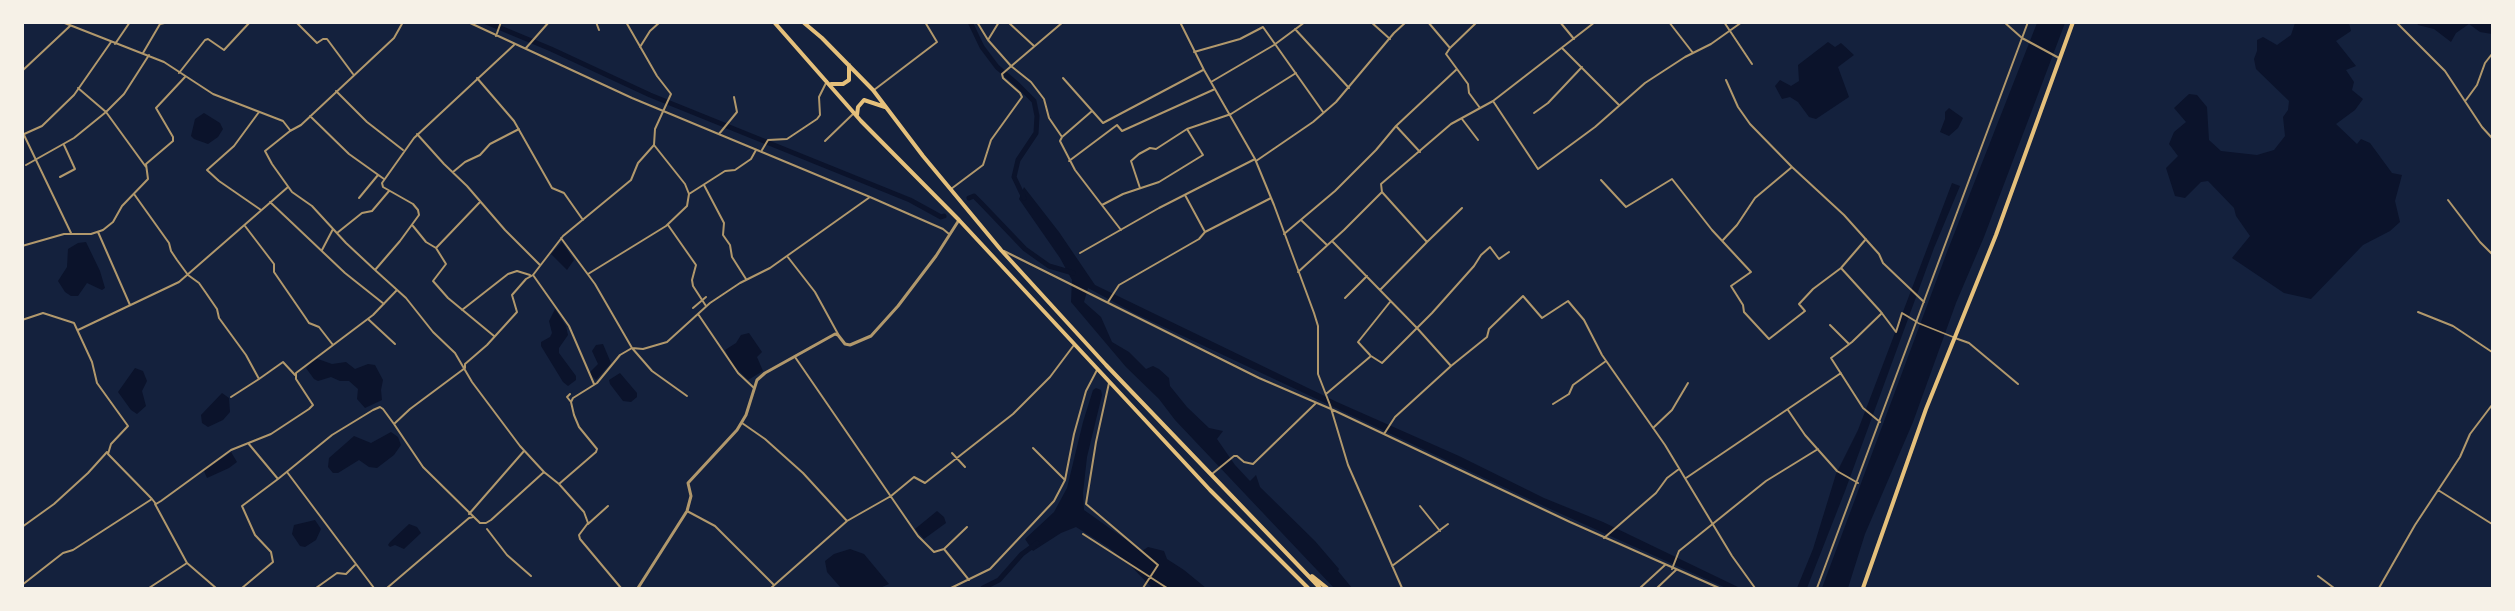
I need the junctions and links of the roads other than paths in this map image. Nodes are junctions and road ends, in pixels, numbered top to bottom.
1 (62, 22) edge
2 (130, 22) edge
3 (169, 22) edge
4 (250, 22) edge
5 (296, 22) edge
6 (403, 22) edge
7 (468, 22) edge
8 (501, 22) edge
9 (549, 22) edge
10 (596, 22) edge
11 (626, 22) edge
12 (660, 22) edge
13 (774, 22) edge
14 (803, 22) edge
15 (925, 22) edge
16 (977, 22) edge
17 (999, 22) edge
18 (1008, 22) edge
19 (1063, 22) edge
20 (1180, 22) edge
21 (1305, 22) edge
22 (1371, 22) edge
23 (1406, 22) edge
24 (1428, 22) edge
25 (1477, 22) edge
26 (1560, 22) edge
27 (1595, 22) edge
28 (1669, 22) edge
29 (1724, 22) edge
30 (1743, 22) edge
31 (2004, 22) edge
32 (2028, 22) edge
33 (2073, 22) edge
34 (2396, 22) edge
35 (70, 26) junction
36 (1295, 29) junction
37 (599, 30) dead end
38 (1730, 31) junction
39 (496, 36) junction
40 (2022, 38) junction
41 (1390, 39) junction
42 (1574, 39) junction
43 (988, 40) junction
44 (111, 42) junction
45 (115, 44) junction
46 (514, 45) junction
47 (1274, 45) junction
48 (1034, 46) junction
49 (526, 48) junction
50 (640, 48) junction
51 (1450, 48) junction
52 (1562, 48) junction
53 (1194, 52) junction
54 (1693, 53) junction
55 (143, 54) junction
56 (2493, 54) edge
57 (149, 56) junction
58 (2059, 58) junction
59 (849, 64) junction
60 (1752, 64) dead end
61 (1010, 66) junction
62 (1582, 67) junction
63 (1456, 69) junction
64 (1204, 70) junction
65 (22, 71) edge
66 (179, 73) junction
67 (353, 74) junction
68 (1296, 74) junction
69 (185, 76) junction
70 (477, 78) junction
71 (1063, 78) dead end
72 (1726, 80) dead end
73 (828, 82) junction
74 (1211, 82) junction
75 (78, 88) junction
76 (1349, 88) junction
77 (1215, 89) junction
78 (873, 90) junction
79 (336, 91) junction
80 (734, 97) dead end
81 (2466, 100) junction
82 (1493, 101) junction
83 (1620, 105) junction
84 (886, 108) junction
85 (1480, 109) junction
86 (664, 111) junction
87 (1093, 111) junction
88 (106, 112) junction
89 (259, 112) junction
90 (1323, 113) junction
91 (1534, 113) dead end
92 (856, 114) junction
93 (1231, 114) junction
94 (310, 116) junction
95 (1462, 119) junction
96 (1396, 126) junction
97 (519, 129) junction
98 (1187, 129) junction
99 (290, 130) junction
100 (417, 134) junction
101 (719, 134) junction
102 (23, 135) edge
103 (1062, 137) junction
104 (2493, 138) edge
105 (1478, 140) dead end
106 (825, 141) dead end
107 (64, 145) junction
108 (654, 145) junction
109 (756, 150) junction
110 (404, 151) junction
111 (761, 151) junction
112 (1420, 152) junction
113 (37, 160) junction
114 (1069, 160) junction
115 (1255, 160) junction
116 (26, 165) dead end
117 (146, 167) junction
118 (1792, 167) junction
119 (453, 172) junction
120 (378, 175) junction
121 (60, 177) dead end
122 (384, 179) junction
123 (1600, 180) dead end
124 (704, 185) junction
125 (288, 187) junction
126 (1140, 188) junction
127 (951, 189) junction
128 (389, 191) junction
129 (1382, 192) junction
130 (134, 194) junction
131 (689, 195) junction
132 (1185, 195) junction
133 (870, 197) junction
134 (359, 198) dead end
135 (1271, 198) junction
136 (2448, 200) dead end
137 (270, 202) junction
138 (480, 202) junction
139 (1102, 205) junction
140 (1462, 208) dead end
141 (261, 210) junction
142 (583, 220) junction
143 (959, 220) junction
144 (1301, 220) junction
145 (412, 225) junction
146 (668, 225) junction
147 (245, 226) junction
148 (333, 229) junction
149 (1121, 230) junction
150 (98, 232) junction
151 (1205, 232) junction
152 (71, 233) junction
153 (337, 233) junction
154 (949, 234) junction
155 (1284, 234) junction
156 (561, 238) junction
157 (1866, 239) junction
158 (1723, 240) junction
159 (1332, 241) junction
160 (1427, 242) junction
161 (1327, 245) junction
162 (22, 246) edge
163 (436, 248) junction
164 (1001, 250) junction
165 (321, 251) junction
166 (1509, 252) dead end
167 (1080, 253) dead end
168 (2493, 254) edge
169 (787, 256) junction
170 (540, 265) junction
171 (1841, 268) junction
172 (375, 270) junction
173 (1298, 272) junction
174 (588, 273) junction
175 (188, 275) junction
176 (533, 275) junction
177 (1367, 276) junction
178 (747, 279) junction
179 (397, 290) junction
180 (1380, 290) junction
181 (706, 297) dead end
182 (1345, 298) dead end
183 (702, 300) junction
184 (1108, 302) junction
185 (1390, 302) junction
186 (1924, 302) junction
187 (385, 304) junction
188 (130, 305) junction
189 (706, 306) junction
190 (693, 308) dead end
191 (462, 310) junction
192 (2418, 312) dead end
193 (698, 313) junction
194 (1882, 314) junction
195 (22, 320) edge
196 (368, 320) junction
197 (1918, 322) junction
198 (1830, 325) dead end
199 (1417, 327) junction
200 (78, 330) junction
201 (838, 335) junction
202 (494, 336) junction
203 (1954, 338) junction
204 (395, 344) dead end
205 (1849, 344) junction
206 (333, 345) junction
207 (1074, 345) junction
208 (632, 348) junction
209 (2493, 352) edge
210 (1371, 356) junction
211 (795, 357) junction
212 (1606, 361) junction
213 (1450, 366) junction
214 (465, 368) junction
215 (1097, 369) junction
216 (1841, 373) junction
217 (295, 375) junction
218 (259, 379) junction
219 (1109, 383) junction
220 (1688, 383) dead end
221 (594, 384) junction
222 (2018, 384) dead end
223 (754, 388) junction
224 (570, 394) dead end
225 (1327, 395) junction
226 (687, 396) dead end
227 (231, 397) dead end
228 (571, 402) junction
229 (1316, 403) junction
230 (1553, 405) dead end
231 (2493, 405) edge
232 (1331, 407) junction
233 (1788, 409) junction
234 (1880, 422) junction
235 (742, 423) junction
236 (394, 424) junction
237 (1653, 428) junction
238 (1384, 434) junction
239 (248, 443) junction
240 (1033, 448) dead end
241 (1818, 449) junction
242 (524, 451) junction
243 (107, 452) junction
244 (952, 453) dead end
245 (956, 457) junction
246 (965, 467) dead end
247 (1680, 469) junction
248 (287, 472) junction
249 (544, 472) junction
250 (1212, 474) junction
251 (1686, 478) junction
252 (278, 479) junction
253 (1065, 480) junction
254 (1858, 483) junction
255 (559, 484) junction
256 (2438, 490) junction
257 (891, 496) junction
258 (152, 499) junction
259 (608, 506) dead end
260 (1420, 506) dead end
261 (687, 511) junction
262 (469, 514) junction
263 (472, 518) junction
264 (847, 521) junction
265 (588, 524) junction
266 (1448, 524) dead end
267 (1714, 524) junction
268 (2493, 525) edge
269 (22, 527) edge
270 (967, 527) dead end
271 (487, 529) dead end
272 (1440, 531) junction
273 (1083, 534) dead end
274 (1604, 538) junction
275 (944, 549) junction
276 (188, 563) junction
277 (355, 565) junction
278 (1665, 565) junction
279 (1392, 566) junction
280 (1672, 569) junction
281 (1305, 570) junction
282 (1676, 570) junction
283 (531, 576) dead end
284 (2318, 576) dead end
285 (1298, 578) junction
286 (969, 580) junction
287 (774, 584) junction
288 (22, 585) edge
289 (247, 585) junction
290 (149, 588) edge
291 (216, 588) edge
292 (242, 588) edge
293 (250, 588) edge
294 (316, 588) edge
295 (375, 588) edge
296 (387, 588) edge
297 (621, 588) edge
298 (638, 588) edge
299 (771, 588) edge
300 (951, 588) edge
301 (1143, 588) edge
302 (1167, 588) edge
303 (1304, 588) edge
304 (1308, 588) edge
305 (1320, 588) edge
306 (1328, 588) edge
307 (1402, 588) edge
308 (1640, 588) edge
309 (1657, 588) edge
310 (1719, 588) edge
311 (1755, 588) edge
312 (1817, 588) edge
313 (1863, 588) edge
314 (2334, 588) edge
315 (2379, 588) edge

1 - 35 street
2 - 45 street
3 - 55 street
4 - 66 street
5 - 67 street
6 - 67 street
7 - 39 street
8 - 39 street
9 - 49 street
10 - 37 street
11 - 50 street
12 - 50 street
13 - 73 main road
14 - 59 main road
15 - 78 street
16 - 43 street
17 - 43 street
18 - 48 street
19 - 48 street
20 - 53 street
21 - 36 street
22 - 41 street
23 - 41 street
24 - 51 street
25 - 51 street
26 - 42 street
27 - 42 street
28 - 54 street
29 - 38 street
30 - 38 street
31 - 40 street
32 - 40 street
33 - 58 main road
34 - 81 street
35 - 44 street
35 - 65 street
36 - 47 street
36 - 76 street
38 - 54 street
38 - 60 street
39 - 46 street
40 - 58 street
40 - 186 street
41 - 76 street
42 - 52 street
43 - 61 street
44 - 45 street
44 - 75 street
45 - 55 street
46 - 49 street
46 - 70 street
47 - 53 street
47 - 68 street
47 - 74 street
48 - 61 street
49 - 86 street
50 - 86 street
51 - 63 street
52 - 62 street
52 - 82 street
53 - 64 street
54 - 83 street
55 - 57 street
56 - 81 street
57 - 66 street
57 - 88 street
58 - 203 main road
59 - 73 main road
59 - 78 main road
61 - 103 street
61 - 127 street
62 - 83 street
62 - 91 street
63 - 85 street
63 - 96 street
64 - 74 street
64 - 87 street
66 - 69 street
67 - 79 street
68 - 90 street
68 - 93 street
69 - 89 street
69 - 117 street
70 - 97 street
70 - 100 street
71 - 87 street
72 - 118 street
73 - 92 main road
73 - 111 street
74 - 77 street
75 - 88 street
75 - 102 street
76 - 90 street
77 - 93 street
77 - 114 street
78 - 84 main road
79 - 94 street
79 - 110 street
80 - 101 street
81 - 104 street
82 - 83 street
82 - 85 street
84 - 92 main road
84 - 127 main road
85 - 95 street
86 - 101 street
86 - 108 street
87 - 103 street
88 - 107 street
88 - 117 street
89 - 99 street
89 - 141 street
90 - 115 street
92 - 106 street
92 - 143 main road
93 - 98 street
93 - 115 street
94 - 99 street
94 - 120 street
95 - 105 street
95 - 112 street
96 - 112 street
96 - 144 street
97 - 119 street
97 - 142 street
98 - 126 street
98 - 126 street
99 - 125 street
100 - 110 street
100 - 119 street
101 - 109 street
102 - 113 street
103 - 114 street
107 - 113 street
107 - 121 street
108 - 131 street
108 - 142 street
109 - 111 street
109 - 124 street
110 - 122 street
111 - 133 street
112 - 129 street
113 - 116 street
113 - 152 street
114 - 139 street
115 - 132 street
115 - 135 street
117 - 130 street
118 - 157 street
118 - 158 street
119 - 138 street
120 - 122 street
120 - 134 street
122 - 128 street
123 - 158 street
124 - 131 street
124 - 178 street
125 - 137 street
125 - 148 street
126 - 139 street
127 - 164 main road
128 - 145 street
128 - 153 street
129 - 159 street
129 - 160 street
130 - 150 street
130 - 175 street
131 - 146 street
132 - 149 street
132 - 151 street
133 - 154 street
133 - 169 street
135 - 151 street
135 - 155 street
136 - 168 street
137 - 141 street
137 - 165 street
138 - 163 street
138 - 170 street
139 - 149 street
140 - 160 street
141 - 147 street
142 - 156 street
143 - 154 street
143 - 207 main road
144 - 155 street
144 - 161 street
145 - 163 street
145 - 172 street
146 - 174 street
146 - 183 street
147 - 175 street
147 - 206 street
148 - 153 street
148 - 165 street
149 - 167 street
150 - 152 street
150 - 188 street
151 - 184 street
152 - 162 street
153 - 172 street
154 - 201 street
155 - 173 street
156 - 170 street
156 - 174 street
157 - 171 street
157 - 186 street
158 - 171 street
159 - 161 street
159 - 177 street
160 - 180 street
161 - 173 street
163 - 191 street
164 - 184 street
164 - 250 main road
165 - 187 street
166 - 199 street
169 - 178 street
169 - 201 street
170 - 176 street
171 - 194 street
172 - 179 street
173 - 225 street
174 - 208 street
175 - 188 street
175 - 218 street
176 - 191 street
176 - 202 street
176 - 221 street
177 - 180 street
177 - 182 street
178 - 189 street
179 - 187 street
179 - 214 street
180 - 185 street
181 - 183 street
183 - 189 street
183 - 190 street
184 - 229 street
185 - 199 street
185 - 210 street
186 - 197 street
187 - 196 street
188 - 200 street
189 - 193 street
191 - 202 street
192 - 209 street
193 - 208 street
193 - 223 street
194 - 197 street
194 - 205 street
195 - 200 street
196 - 204 street
196 - 206 street
197 - 203 street
197 - 234 street
198 - 205 street
199 - 210 street
199 - 213 street
200 - 243 street
201 - 211 street
202 - 214 street
203 - 222 street
203 - 313 main road
205 - 216 street
206 - 217 street
207 - 215 main road
207 - 245 street
208 - 221 street
208 - 226 street
210 - 225 street
211 - 223 street
211 - 257 street
212 - 213 street
212 - 230 street
212 - 237 street
213 - 238 street
214 - 236 street
214 - 242 street
215 - 219 main road
215 - 253 street
216 - 233 street
216 - 234 street
217 - 218 street
217 - 239 street
218 - 227 street
219 - 285 main road
219 - 301 street
220 - 237 street
221 - 228 street
223 - 235 street
224 - 228 street
225 - 232 street
228 - 255 street
229 - 232 street
229 - 250 street
231 - 256 street
232 - 238 street
232 - 279 street
233 - 241 street
233 - 251 street
234 - 254 street
235 - 261 street
235 - 264 street
236 - 248 street
236 - 262 street
237 - 247 street
238 - 274 street
239 - 252 street
239 - 258 street
240 - 253 street
241 - 254 street
241 - 267 street
242 - 249 street
242 - 262 street
243 - 258 street
243 - 269 street
244 - 245 street
245 - 246 street
245 - 257 street
247 - 251 street
247 - 274 street
248 - 252 street
248 - 277 street
249 - 255 street
249 - 263 street
250 - 281 main road
251 - 267 street
252 - 289 street
253 - 286 street
254 - 312 street
255 - 265 street
256 - 268 street
256 - 315 street
257 - 264 street
257 - 275 street
258 - 276 street
258 - 288 street
259 - 265 street
260 - 272 street
261 - 287 street
261 - 298 street
262 - 263 street
263 - 296 street
264 - 287 street
265 - 297 street
266 - 272 street
267 - 280 street
267 - 311 street
270 - 275 street
271 - 283 street
272 - 279 street
273 - 302 street
274 - 278 street
275 - 286 street
276 - 290 street
276 - 291 street
277 - 294 street
277 - 295 street
278 - 280 street
278 - 308 street
279 - 307 street
280 - 282 street
281 - 305 main road
281 - 306 main road
282 - 309 street
282 - 310 street
284 - 314 street
285 - 303 main road
285 - 304 main road
286 - 300 street
287 - 299 street
289 - 292 street
289 - 293 street

